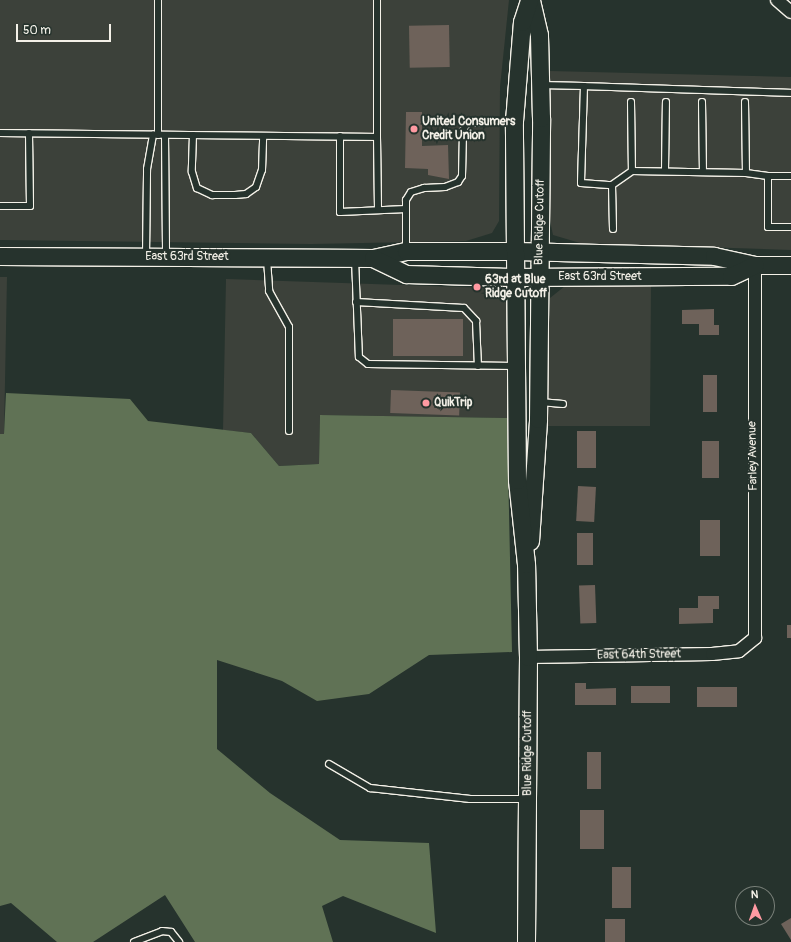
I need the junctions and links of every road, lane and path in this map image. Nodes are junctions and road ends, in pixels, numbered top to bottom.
1 (158, 0) edge
2 (377, 0) edge
3 (530, 0) edge
4 (776, 0) edge
5 (791, 12) edge
6 (541, 85) junction
7 (584, 86) junction
8 (791, 93) edge
9 (631, 102) dead end
10 (666, 102) dead end
11 (702, 102) dead end
12 (745, 102) dead end
13 (514, 121) junction
14 (0, 133) edge
15 (29, 133) junction
16 (155, 135) junction
17 (165, 135) junction
18 (193, 135) junction
19 (263, 136) junction
20 (340, 136) junction
21 (377, 137) junction
22 (665, 170) junction
23 (703, 171) junction
24 (632, 172) junction
25 (746, 173) junction
26 (768, 176) junction
27 (791, 176) edge
28 (612, 185) junction
29 (0, 206) edge
30 (406, 209) junction
31 (378, 210) junction
32 (791, 227) edge
33 (612, 229) dead end
34 (406, 250) junction
35 (515, 250) junction
36 (539, 251) junction
37 (0, 256) edge
38 (146, 257) junction
39 (166, 257) junction
40 (267, 258) junction
41 (355, 258) junction
42 (373, 258) junction
43 (755, 265) junction
44 (791, 265) edge
45 (515, 277) junction
46 (539, 277) junction
47 (356, 302) junction
48 (478, 366) junction
49 (516, 366) junction
50 (538, 402) junction
51 (563, 404) dead end
52 (289, 431) dead end
53 (526, 564) junction
54 (749, 645) joint
55 (528, 656) junction
56 (329, 764) dead end
57 (527, 799) junction
58 (134, 942) edge
59 (179, 942) edge
60 (526, 942) edge

1 - 16 lane
2 - 21 lane
3 - 6 main road, Blue Ridge Cutoff
3 - 13 main road, Blue Ridge Cutoff
4 - 5 street
6 - 7 lane
6 - 36 main road, Blue Ridge Cutoff
7 - 8 lane
7 - 28 lane
9 - 24 lane
10 - 22 lane
11 - 23 lane
12 - 25 lane
13 - 30 lane
13 - 35 main road, Blue Ridge Cutoff
14 - 15 lane
15 - 16 lane
15 - 29 lane
16 - 17 lane
16 - 38 lane
17 - 18 lane
17 - 39 lane
18 - 19 lane
18 - 19 lane
19 - 20 lane
20 - 21 lane
20 - 31 lane
21 - 31 lane
22 - 23 lane
22 - 24 lane
23 - 25 lane
24 - 28 lane
25 - 26 lane
26 - 27 lane
26 - 32 lane
28 - 33 lane
30 - 31 lane
30 - 34 lane
34 - 35 main road, East 63rd Street
34 - 42 main road, East 63rd Street
35 - 36 main road, East 63rd Street
35 - 45 main road, Blue Ridge Cutoff
36 - 43 main road, East 63rd Street
36 - 46 main road, Blue Ridge Cutoff
37 - 38 main road, East 63rd Street
38 - 39 main road, East 63rd Street
39 - 40 main road, East 63rd Street
40 - 41 main road, East 63rd Street
40 - 52 lane
41 - 42 main road, East 63rd Street
41 - 47 lane
42 - 45 main road, East 63rd Street
43 - 44 main road, East 63rd Street
43 - 46 main road, East 63rd Street
43 - 54 street, Farley Avenue
45 - 46 main road, East 63rd Street
45 - 49 main road, Blue Ridge Cutoff
46 - 50 main road, Blue Ridge Cutoff
47 - 48 lane
47 - 48 lane
48 - 49 lane
49 - 53 main road, Blue Ridge Cutoff
50 - 51 lane
50 - 53 main road, Blue Ridge Cutoff
53 - 55 main road, Blue Ridge Cutoff
54 - 55 street, East 64th Street
55 - 57 main road, Blue Ridge Cutoff
56 - 57 lane
57 - 60 main road, Blue Ridge Cutoff
58 - 59 lane

